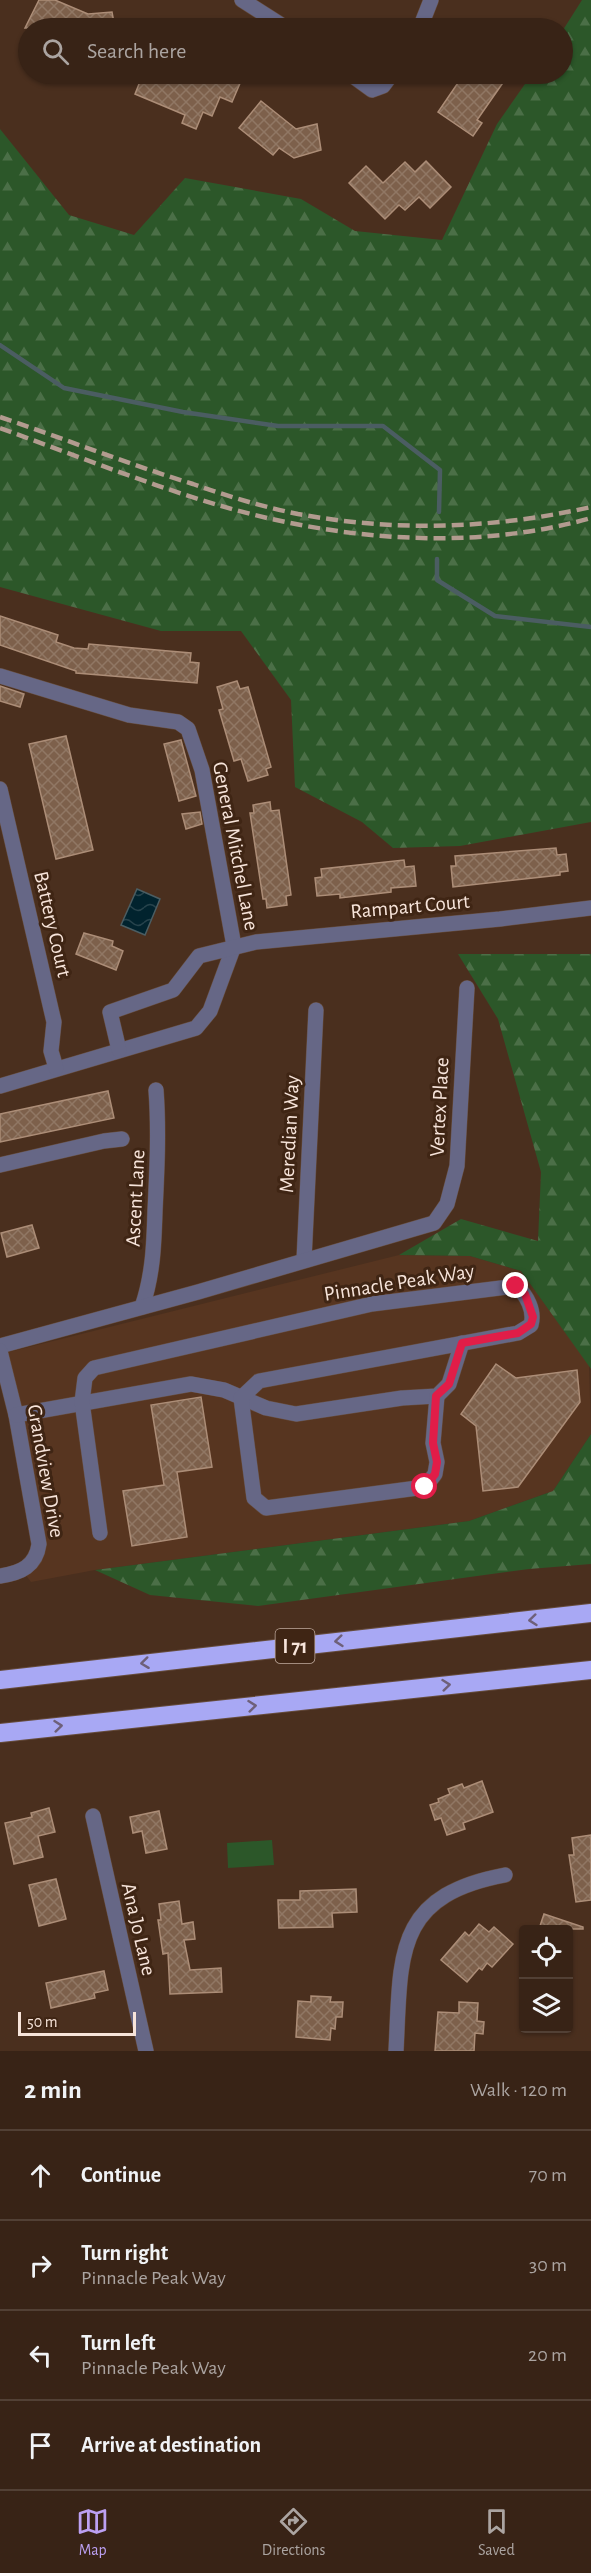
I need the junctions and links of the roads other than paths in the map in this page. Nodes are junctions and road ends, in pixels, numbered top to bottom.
1 (242, 0) edge
2 (431, 0) edge
3 (270, 18) edge
4 (424, 18) edge
5 (364, 84) edge
6 (384, 84) edge
7 (0, 676) edge
8 (0, 789) edge
9 (591, 908) edge
10 (234, 946) junction
11 (467, 988) dead end
12 (316, 1010) dead end
13 (119, 1050) junction
14 (56, 1068) junction
15 (0, 1086) edge
16 (156, 1090) dead end
17 (122, 1139) dead end
18 (0, 1165) edge
19 (434, 1223) joint
20 (304, 1260) junction
21 (142, 1307) junction
22 (462, 1343) junction
23 (0, 1346) edge
24 (0, 1351) edge
25 (436, 1396) junction
26 (241, 1398) junction
27 (82, 1402) junction
28 (16, 1415) junction
29 (100, 1533) dead end
30 (0, 1576) edge
31 (591, 1613) edge
32 (591, 1670) edge
33 (0, 1680) edge
34 (0, 1732) edge
35 (93, 1816) dead end
36 (505, 1875) dead end
37 (146, 2051) edge
38 (396, 2051) edge

1 - 3 street
2 - 4 street
5 - 6 street
7 - 10 street, General Mitchel Lane
8 - 14 street, Battery Court
9 - 10 street, Rampart Court
10 - 13 street, General Mitchel Lane
10 - 13 street, Rampart Court
11 - 19 street, Vertex Place
12 - 20 street, Meredian Way
13 - 14 street, General Mitchel Lane
14 - 15 street, General Mitchel Lane
16 - 21 street, Ascent Lane
17 - 18 street
19 - 20 street, Pinnacle Peak Way
20 - 21 street, Pinnacle Peak Way
21 - 23 street, Pinnacle Peak Way
22 - 25 street
22 - 26 street, Pinnacle Peak Way
22 - 27 street, Pinnacle Peak Way
24 - 28 street, Grandview Drive
25 - 26 street
25 - 26 street
26 - 27 street
27 - 28 street
27 - 29 street
28 - 30 street, Grandview Drive
31 -> 33 highway, I 71
34 -> 32 highway
35 - 37 street, Ana Jo Lane
36 - 38 street

